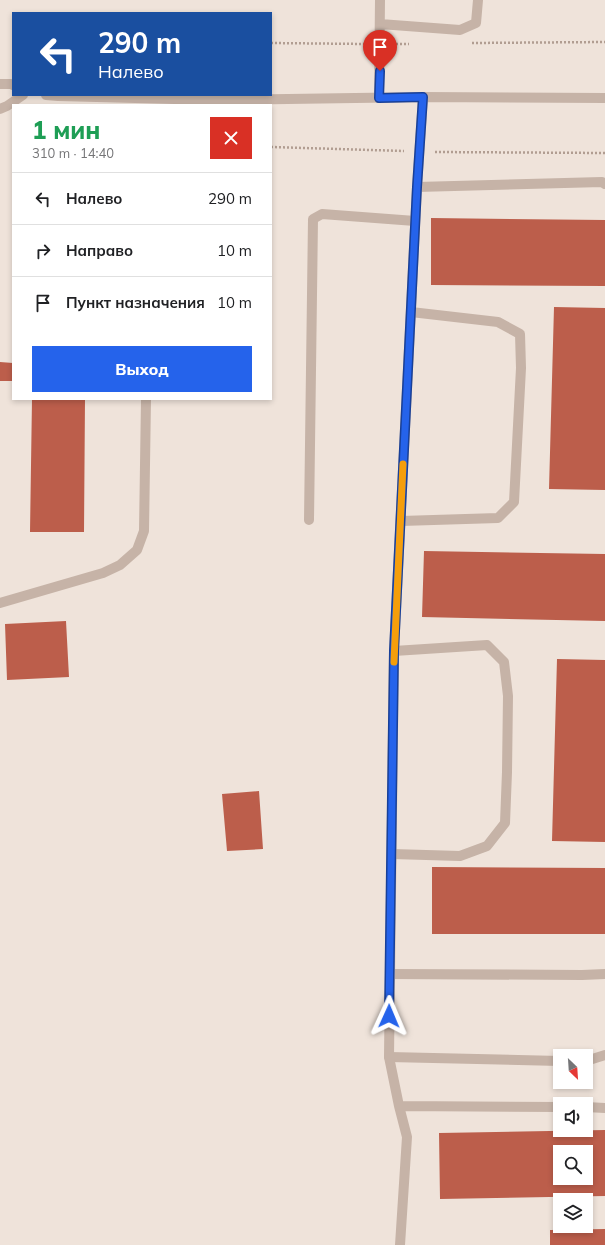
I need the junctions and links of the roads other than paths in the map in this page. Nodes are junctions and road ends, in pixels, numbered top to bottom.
1 (380, 0) edge
2 (478, 0) edge
3 (380, 24) junction
4 (0, 84) edge
5 (12, 84) edge
6 (22, 96) edge
7 (58, 96) edge
8 (423, 97) junction
9 (379, 98) junction
10 (605, 98) edge
11 (213, 103) edge
12 (0, 109) edge
13 (605, 184) edge
14 (417, 187) junction
15 (415, 221) junction
16 (411, 312) junction
17 (146, 400) edge
18 (309, 520) dead end
19 (401, 521) junction
20 (0, 603) edge
21 (394, 651) junction
22 (392, 854) junction
23 (390, 974) junction
24 (605, 974) edge
25 (605, 1055) edge
26 (389, 1058) junction
27 (593, 1059) edge
28 (553, 1061) edge
29 (399, 1106) junction
30 (553, 1107) edge
31 (593, 1107) edge
32 (605, 1108) edge
33 (400, 1245) edge

1 - 3 street
2 - 3 street
3 - 9 street
4 - 5 street
6 - 12 street
7 - 11 street
8 - 9 street
8 - 10 street
8 - 14 street
9 - 11 street
13 - 14 street
14 - 15 street
15 - 16 street
15 - 18 street
16 - 19 street
16 - 19 street
17 - 20 street
19 - 21 street
21 - 22 street
21 - 22 street
22 - 23 street
23 - 24 street
23 - 26 street
25 - 27 street
26 - 28 street
26 - 29 street
29 - 30 street
29 - 33 street
31 - 32 street

